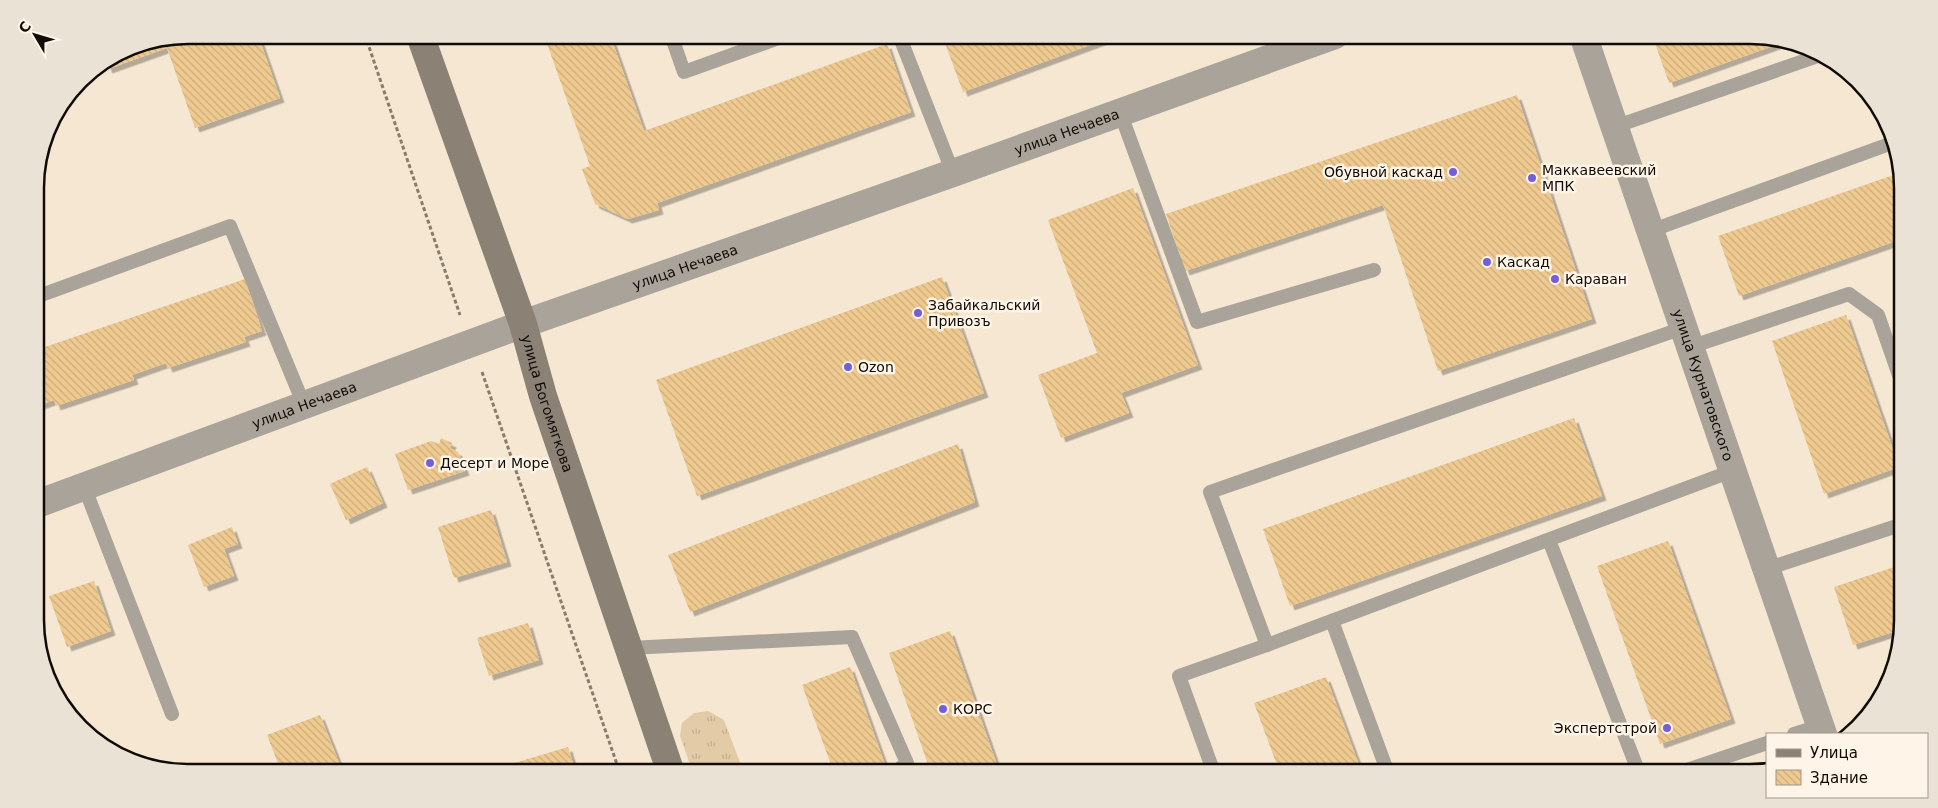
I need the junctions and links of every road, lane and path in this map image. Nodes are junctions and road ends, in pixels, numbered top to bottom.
1 (368, 44) edge
2 (423, 44) edge
3 (674, 44) edge
4 (762, 44) edge
5 (903, 44) edge
6 (1310, 44) edge
7 (1586, 44) edge
8 (1812, 58) edge
9 (1120, 112) junction
10 (1614, 127) junction
11 (1887, 145) edge
12 (953, 173) junction
13 (1650, 231) junction
14 (1374, 270) dead end
15 (44, 294) edge
16 (522, 324) junction
17 (1687, 337) junction
18 (470, 343) junction
19 (1894, 361) edge
20 (304, 405) junction
21 (1732, 471) junction
22 (84, 486) junction
23 (44, 501) edge
24 (1894, 527) edge
25 (1549, 540) junction
26 (1766, 569) junction
27 (1332, 621) junction
28 (1267, 645) junction
29 (629, 648) junction
30 (172, 714) dead end
31 (1822, 730) edge
32 (1801, 733) edge
33 (1766, 744) edge
34 (617, 764) edge
35 (668, 764) edge
36 (906, 764) edge
37 (1211, 764) edge
38 (1385, 764) edge
39 (1636, 764) edge
40 (1706, 764) edge

1 - 18 path
2 - 16 street, улица Богомягкова
3 - 4 lane
5 - 12 lane
6 - 9 street, улица Нечаева
7 - 10 street, улица Курнатовского
8 - 10 lane
9 - 12 street, улица Нечаева
9 - 14 lane
10 - 13 street, улица Курнатовского
11 - 13 lane
12 - 16 street, улица Нечаева
13 - 17 street, улица Курнатовского
15 - 20 lane
16 - 18 street, улица Нечаева
16 - 29 street, улица Богомягкова
17 - 19 lane
17 - 21 street, улица Курнатовского
17 - 28 lane
18 - 20 street, улица Нечаева
18 - 34 path
20 - 22 street, улица Нечаева
21 - 25 lane
21 - 26 street, улица Курнатовского
22 - 23 street, улица Нечаева
22 - 30 lane
24 - 26 lane
25 - 27 lane
25 - 39 lane
26 - 31 street, улица Курнатовского
27 - 28 lane
27 - 38 lane
28 - 37 lane
29 - 35 street, улица Богомягкова
29 - 36 lane
31 - 32 lane
33 - 40 lane

